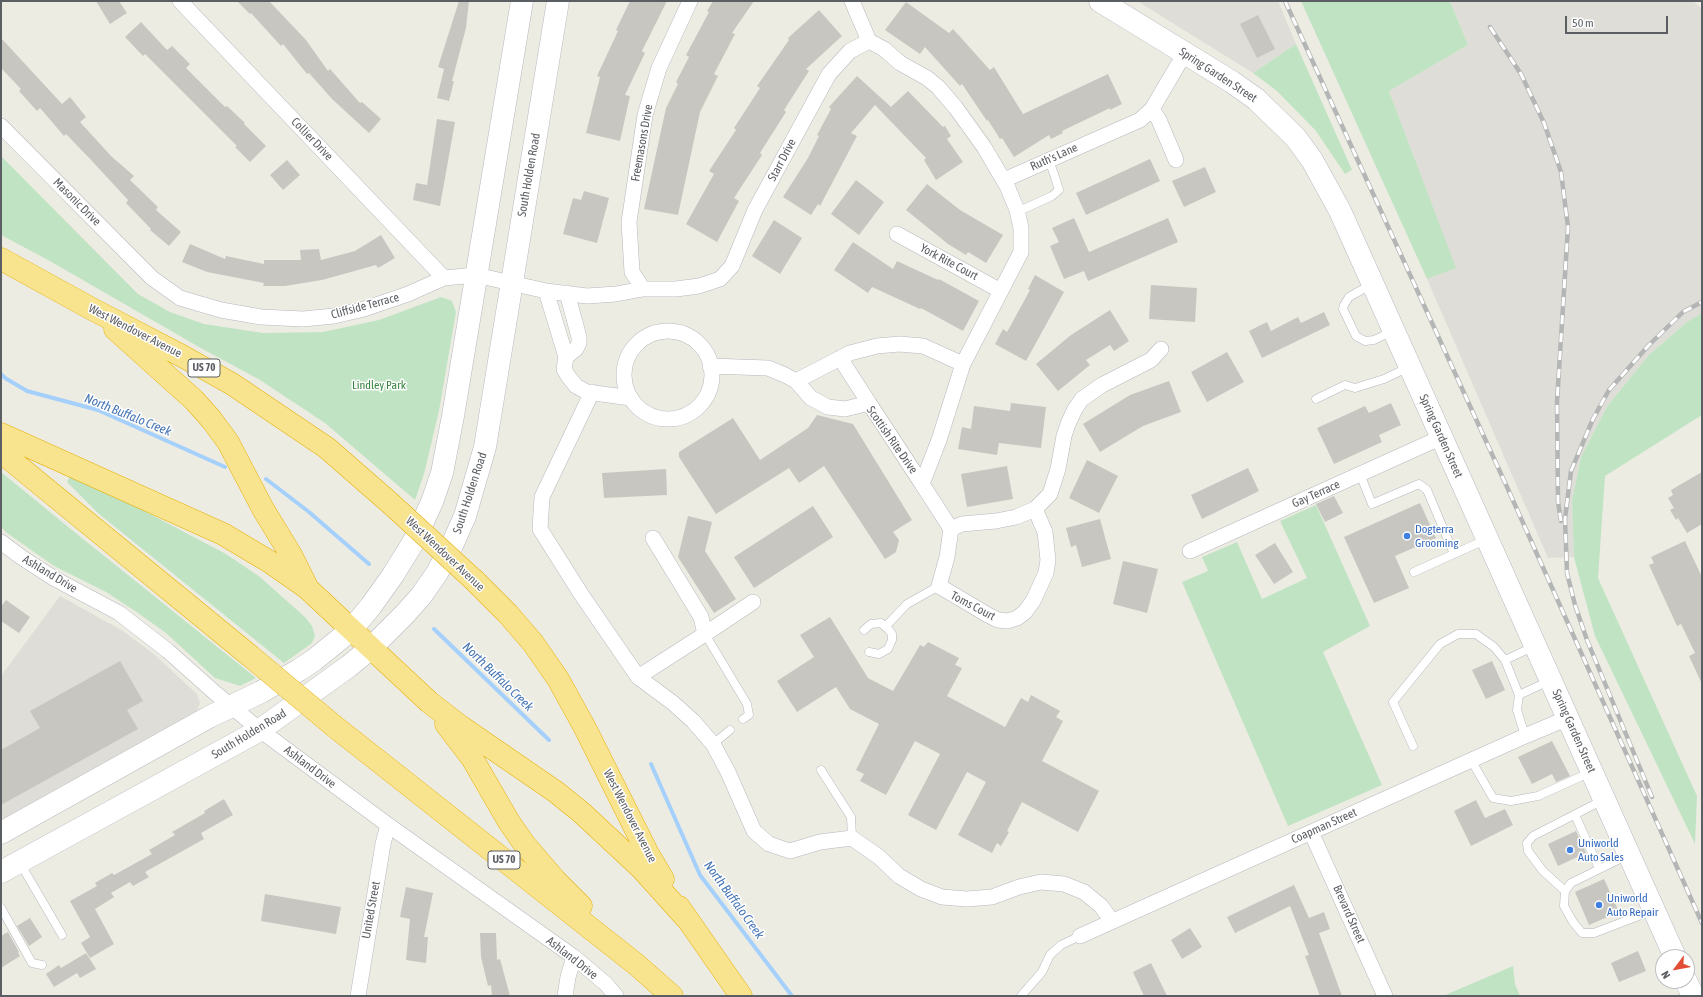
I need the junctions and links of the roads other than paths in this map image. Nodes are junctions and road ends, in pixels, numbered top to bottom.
1 (180, 1) edge
2 (522, 1) edge
3 (558, 1) edge
4 (690, 1) edge
5 (852, 1) edge
6 (1100, 1) edge
7 (869, 41) junction
8 (1185, 53) junction
9 (1152, 109) junction
10 (1, 126) edge
11 (1049, 160) junction
12 (1176, 160) dead end
13 (1004, 180) junction
14 (1017, 212) junction
15 (897, 234) dead end
16 (1, 259) edge
17 (476, 275) junction
18 (152, 278) joint
19 (444, 278) junction
20 (511, 283) junction
21 (1372, 284) junction
22 (643, 289) junction
23 (546, 291) junction
24 (1001, 291) junction
25 (567, 293) junction
26 (92, 310) junction
27 (1394, 330) junction
28 (579, 337) junction
29 (561, 340) junction
30 (1161, 349) dead end
31 (566, 357) junction
32 (840, 358) junction
33 (963, 364) junction
34 (710, 366) junction
35 (1410, 367) junction
36 (796, 381) junction
37 (592, 392) junction
38 (631, 398) junction
39 (1316, 399) dead end
40 (869, 403) junction
41 (1, 434) edge
42 (1442, 437) junction
43 (1, 452) edge
44 (1360, 474) junction
45 (922, 484) junction
46 (1034, 509) junction
47 (951, 529) junction
48 (653, 538) dead end
49 (1488, 539) junction
50 (1, 542) edge
51 (1190, 551) dead end
52 (1454, 554) junction
53 (1414, 572) dead end
54 (939, 586) junction
55 (307, 588) junction
56 (753, 602) dead end
57 (886, 626) junction
58 (351, 630) junction
59 (864, 630) dead end
60 (706, 634) junction
61 (1536, 646) junction
62 (371, 648) junction
63 (869, 652) dead end
64 (1505, 660) junction
65 (638, 677) junction
66 (1551, 680) junction
67 (1519, 695) junction
68 (429, 702) junction
69 (231, 706) junction
70 (1568, 718) junction
71 (743, 719) dead end
72 (260, 730) junction
73 (730, 730) dead end
74 (1524, 736) junction
75 (713, 744) junction
76 (1412, 746) dead end
77 (1471, 760) junction
78 (821, 770) dead end
79 (1592, 772) junction
80 (1604, 800) junction
81 (1575, 815) junction
82 (388, 825) junction
83 (1312, 832) junction
84 (1, 833) edge
85 (852, 838) junction
86 (1629, 854) junction
87 (10, 867) edge
88 (1599, 868) junction
89 (1565, 891) junction
90 (1, 908) edge
91 (1654, 910) junction
92 (687, 919) junction
93 (1112, 921) junction
94 (62, 936) dead end
95 (1080, 936) joint
96 (1672, 949) edge
97 (574, 957) junction
98 (42, 965) dead end
99 (637, 965) junction
100 (358, 996) edge
101 (565, 996) edge
102 (616, 996) edge
103 (672, 996) edge
104 (740, 996) edge
105 (1022, 996) edge
106 (1385, 996) edge

1 - 19 street, Collier Drive
2 - 17 main road
3 - 20 main road, South Holden Road
4 - 22 street, Freemasons Drive
5 - 7 street
6 - 8 main road, Spring Garden Street
7 - 13 street
7 - 22 street, Starr Drive
8 - 9 street, Ruth's Lane
8 - 21 main road, Spring Garden Street
9 - 11 street, Ruth's Lane
9 - 12 street
10 - 18 street, Masonic Drive
11 - 13 street, Ruth's Lane
11 - 14 lane
13 - 14 street
14 - 24 street
15 - 24 street, York Rite Court
16 - 26 highway, West Wendover Avenue / US 70
17 - 19 street, Cliffside Terrace
17 - 20 street, Cliffside Terrace
17 - 58 main road
18 - 19 street, Cliffside Terrace
20 - 23 street, Starr Drive
20 - 62 main road, South Holden Road
21 - 27 main road, Spring Garden Street
21 - 27 lane
22 - 25 street, Starr Drive
23 - 25 street, Starr Drive
23 - 29 street
24 - 33 street
25 - 28 street
26 - 55 highway
26 - 92 highway, West Wendover Avenue / US 70, bridge
27 - 35 main road, Spring Garden Street
28 - 29 street
28 - 31 street
29 - 31 street
30 - 46 street
31 - 37 street
32 - 33 street
32 - 36 street
32 - 40 street
33 - 45 street
34 - 36 street, Scottish Rite Drive
34 - 38 street
34 - 38 street
35 - 39 lane
35 - 42 main road, Spring Garden Street
36 - 40 street, Scottish Rite Drive
37 - 38 street
37 - 65 street
40 - 45 street, Scottish Rite Drive
41 - 55 highway
42 - 44 street, Gay Terrace
42 - 49 main road, Spring Garden Street
43 - 99 highway, US 70, bridge
44 - 51 street, Gay Terrace
44 - 52 lane
45 - 47 street
46 - 47 street
46 - 54 street, Toms Court
47 - 54 street, Toms Court
48 - 60 street
49 - 52 lane
49 - 61 main road, Spring Garden Street
50 - 69 street, Ashland Drive
52 - 53 lane
54 - 57 lane
55 - 58 highway
56 - 60 street
57 - 59 lane
57 - 63 lane
58 - 62 highway
58 - 69 main road
60 - 65 street
60 - 71 lane
61 - 64 lane
61 - 66 main road, Spring Garden Street
62 - 68 highway
62 - 72 main road, South Holden Road
64 - 67 lane
64 - 76 lane
65 - 75 street
66 - 67 lane
66 - 70 main road, Spring Garden Street
67 - 74 lane
68 - 92 highway
68 - 99 highway
69 - 72 street, Ashland Drive
69 - 84 main road
70 - 74 street, Coapman Street
70 - 79 main road, Spring Garden Street
72 - 82 street, Ashland Drive
72 - 87 main road, South Holden Road
73 - 75 lane
74 - 77 street, Coapman Street
75 - 85 street
77 - 79 lane
77 - 83 street, Coapman Street
78 - 85 lane
79 - 80 main road, Spring Garden Street
80 - 81 lane
80 - 86 main road, Spring Garden Street
81 - 88 lane
81 - 89 lane
82 - 97 street, Ashland Drive
82 - 100 street, United Street
83 - 93 street, Coapman Street
83 - 106 street, Brevard Street
85 - 93 street
86 - 88 lane
86 - 91 main road, Spring Garden Street
87 - 94 lane
88 - 89 lane
89 - 91 lane
90 - 98 lane
91 - 96 main road, Spring Garden Street
92 - 104 highway, West Wendover Avenue / US 70
93 - 95 street, Coapman Street
95 - 105 lane
97 - 101 street
97 - 102 street, Ashland Drive
99 - 103 highway, US 70

